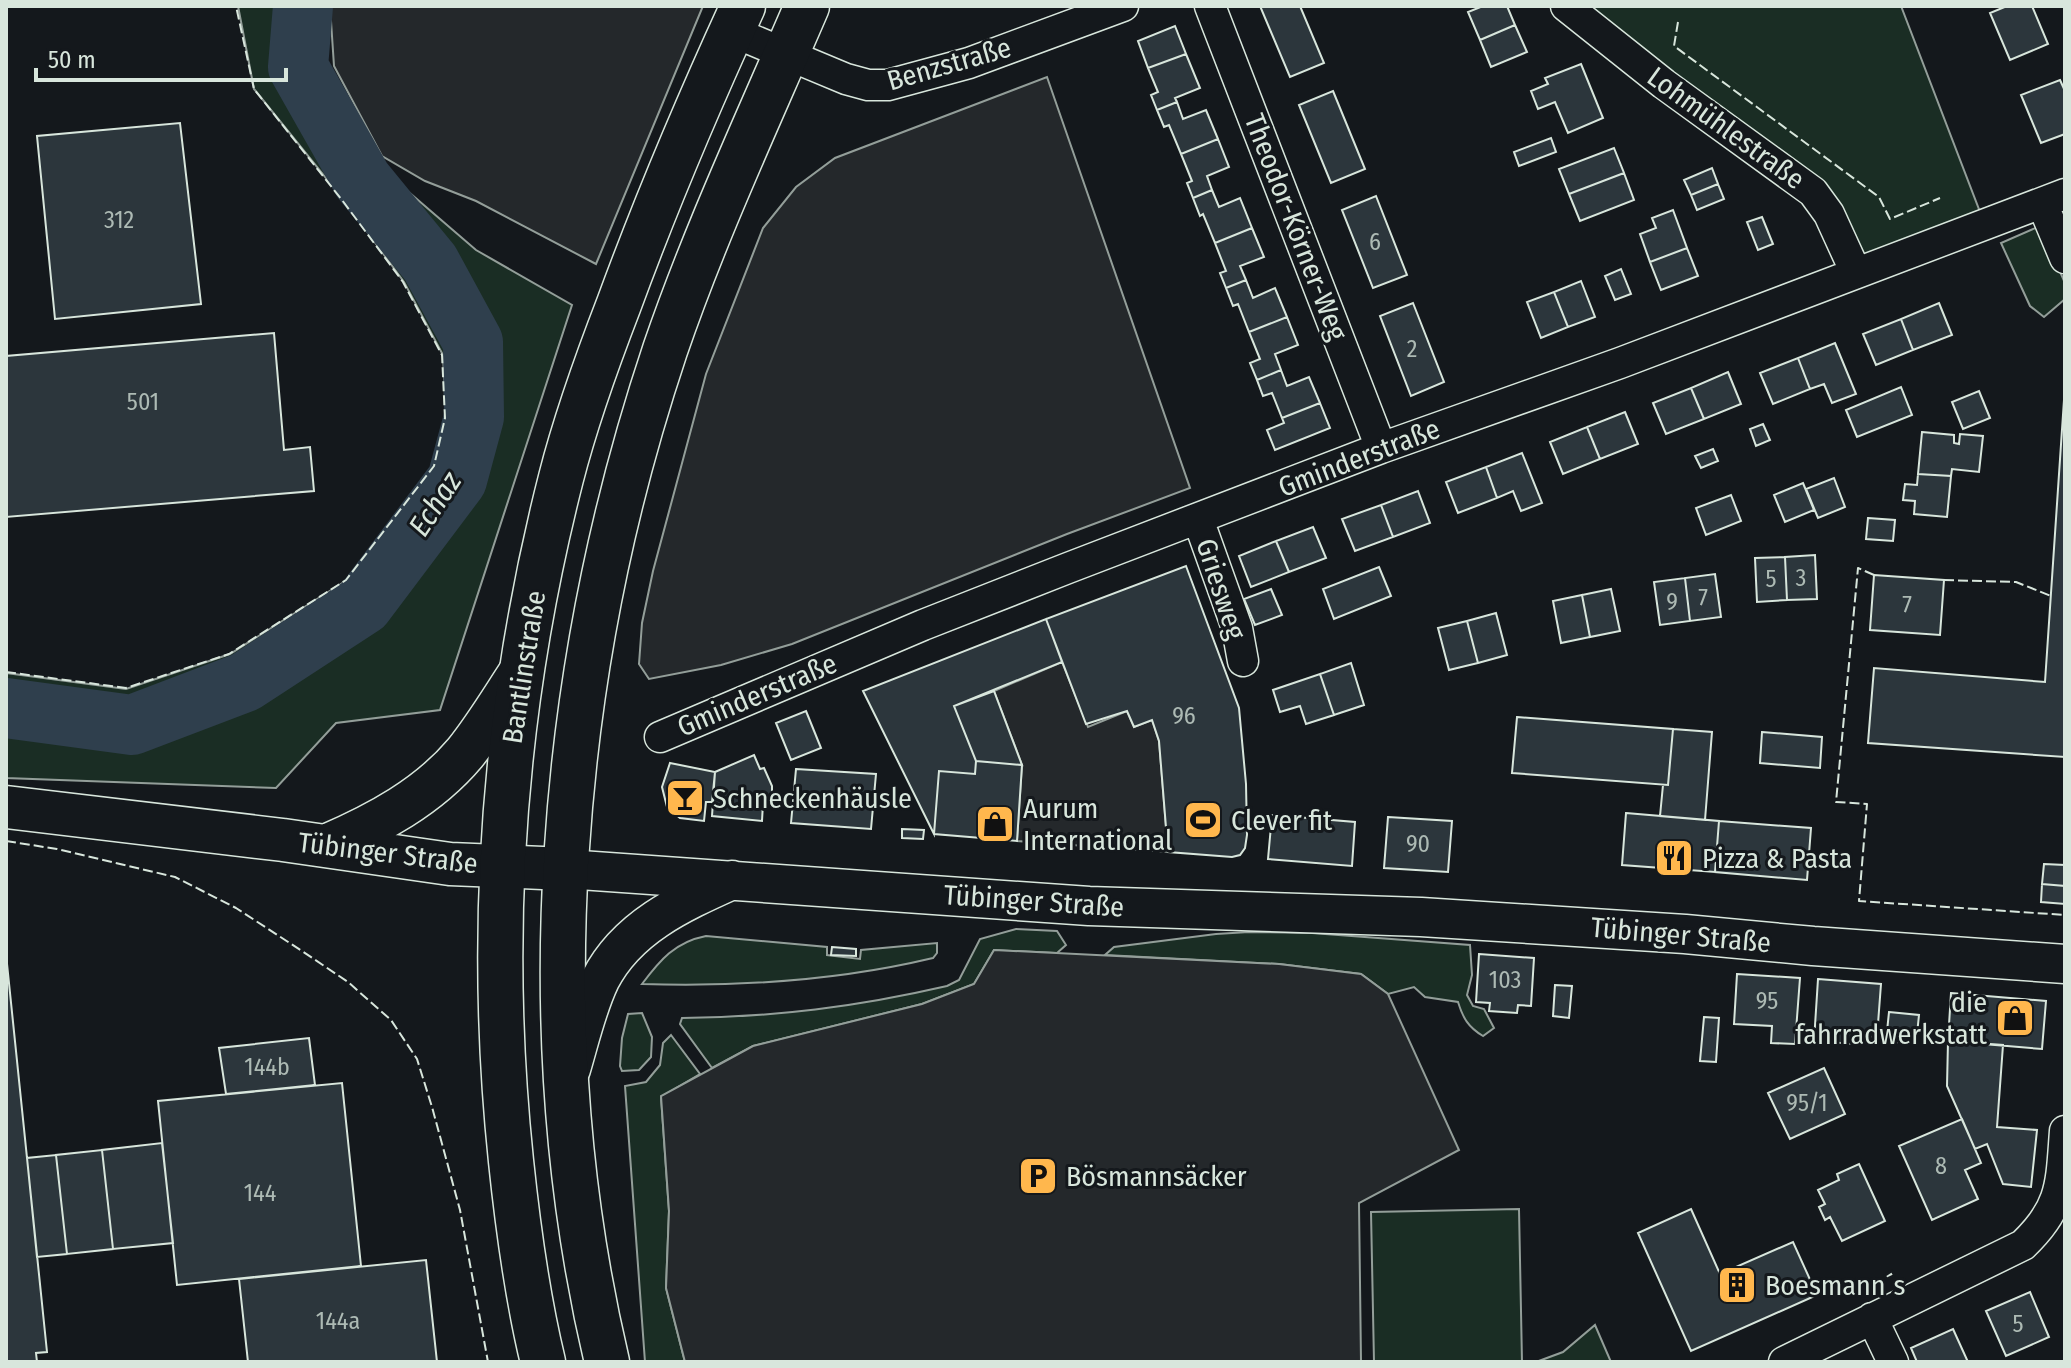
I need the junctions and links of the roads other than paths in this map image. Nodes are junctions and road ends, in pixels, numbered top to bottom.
1 (807, 6) edge
2 (1123, 6) edge
3 (1210, 6) edge
4 (1566, 6) edge
5 (737, 19) edge
6 (786, 55) junction
7 (2054, 198) edge
8 (2065, 258) edge
9 (1856, 273) junction
10 (1381, 448) junction
11 (1198, 519) junction
12 (1243, 661) dead end
13 (521, 671) junction
14 (660, 737) dead end
15 (6, 807) edge
16 (326, 846) junction
17 (501, 866) junction
18 (566, 869) junction
19 (734, 879) junction
20 (2065, 964) edge
21 (567, 1081) junction
22 (2065, 1131) edge
23 (2063, 1187) edge
24 (1872, 1318) junction
25 (543, 1362) edge
26 (607, 1362) edge
27 (1784, 1362) edge
28 (1893, 1362) edge

1 - 6 main road
2 - 6 street, Benzstraße
3 - 10 street, Theodor-Körner-Weg
4 - 9 street, Lohmühlestraße
5 - 6 street, Benzstraße
5 - 13 main road, Bantlinstraße
6 - 18 main road
7 - 8 street
7 - 9 street, Gminderstraße
9 - 10 street, Gminderstraße
10 - 11 street, Gminderstraße
11 - 12 street, Griesweg
11 - 14 street, Gminderstraße
13 - 16 main road
13 - 17 main road, Bantlinstraße
15 - 16 main road, Tübinger Straße
16 - 17 main road, Tübinger Straße
17 - 18 main road, Tübinger Straße
17 - 25 main road, Bantlinstraße
18 - 19 street, Tübinger Straße
18 - 21 main road
19 - 20 street, Tübinger Straße
19 - 21 street
21 - 26 main road
22 - 23 street
23 - 24 street
24 - 27 street
24 - 28 street

